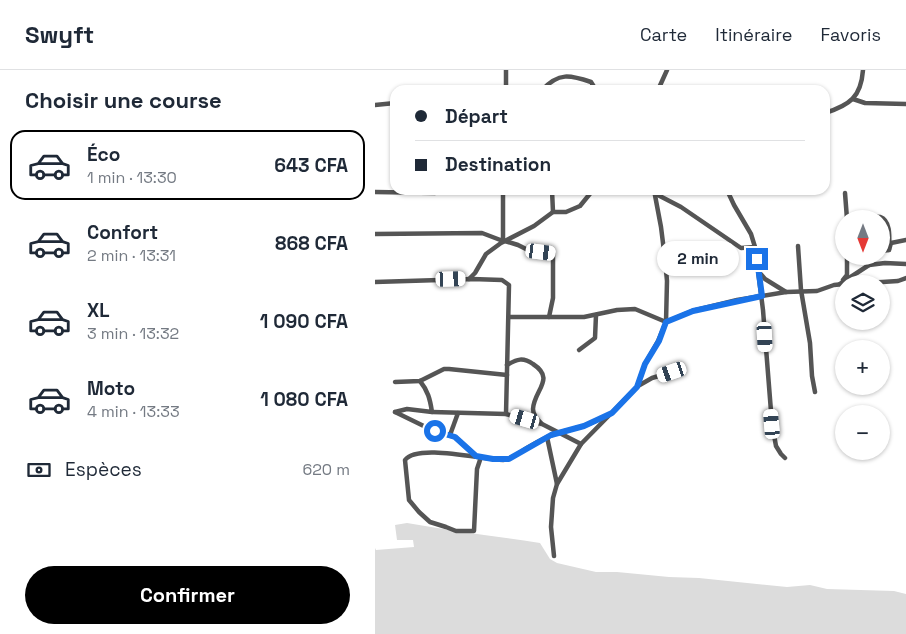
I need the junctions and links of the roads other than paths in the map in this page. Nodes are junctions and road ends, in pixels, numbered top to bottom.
1 (506, 70) edge
2 (667, 70) edge
3 (863, 70) edge
4 (506, 85) edge
5 (547, 85) edge
6 (593, 85) edge
7 (660, 85) edge
8 (853, 99) junction
9 (390, 103) edge
10 (906, 104) edge
11 (375, 105) edge
12 (830, 111) edge
13 (375, 192) edge
14 (390, 192) edge
15 (845, 193) dead end
16 (503, 195) edge
17 (552, 195) edge
18 (589, 195) edge
19 (655, 195) edge
20 (661, 195) edge
21 (729, 195) edge
22 (846, 210) edge
23 (553, 212) junction
24 (375, 234) edge
25 (906, 240) edge
26 (505, 241) junction
27 (799, 246) dead end
28 (890, 246) edge
29 (755, 247) junction
30 (890, 263) edge
31 (906, 264) edge
32 (869, 265) edge
33 (758, 271) junction
34 (856, 275) edge
35 (906, 278) edge
36 (469, 279) junction
37 (375, 282) edge
38 (890, 282) edge
39 (835, 287) edge
40 (801, 290) junction
41 (785, 292) junction
42 (762, 296) junction
43 (596, 316) junction
44 (509, 317) junction
45 (549, 317) junction
46 (666, 322) junction
47 (579, 350) dead end
48 (507, 365) junction
49 (672, 372) dead end
50 (507, 375) junction
51 (420, 381) junction
52 (395, 382) dead end
53 (637, 387) junction
54 (815, 392) dead end
55 (432, 412) junction
56 (458, 413) junction
57 (612, 413) junction
58 (506, 414) junction
59 (542, 424) junction
60 (558, 432) junction
61 (450, 435) junction
62 (547, 437) junction
63 (581, 444) junction
64 (479, 457) junction
65 (785, 458) dead end
66 (557, 484) junction
67 (555, 556) dead end

1 - 4 street
2 - 7 street
3 - 8 street
5 - 6 street
8 - 10 street
8 - 12 street
9 - 11 street
13 - 14 street
15 - 22 street
16 - 24 street
17 - 23 street
18 - 23 street
19 - 46 street
20 - 29 street
21 - 29 street
23 - 26 street
25 - 28 street
26 - 36 street
26 - 45 street
27 - 40 street
29 - 33 street
30 - 31 street
32 - 34 street
33 - 41 street
33 - 42 street
35 - 38 street
36 - 37 street
36 - 44 street
39 - 40 street
40 - 41 street
40 - 54 street
41 - 42 street
42 - 46 street
42 - 65 street
43 - 45 street
43 - 46 street
43 - 47 street
44 - 45 street
44 - 48 street
46 - 53 street
48 - 50 street
48 - 59 street
49 - 53 street
50 - 51 street
50 - 58 street
51 - 52 street
51 - 55 street
53 - 57 street
55 - 56 street
55 - 61 street
56 - 58 street
56 - 61 street
57 - 60 street
57 - 63 street
58 - 59 street
59 - 60 street
60 - 62 street
60 - 63 street
61 - 64 street
62 - 64 street
62 - 66 street
63 - 66 street
64 - 64 street
66 - 67 street

